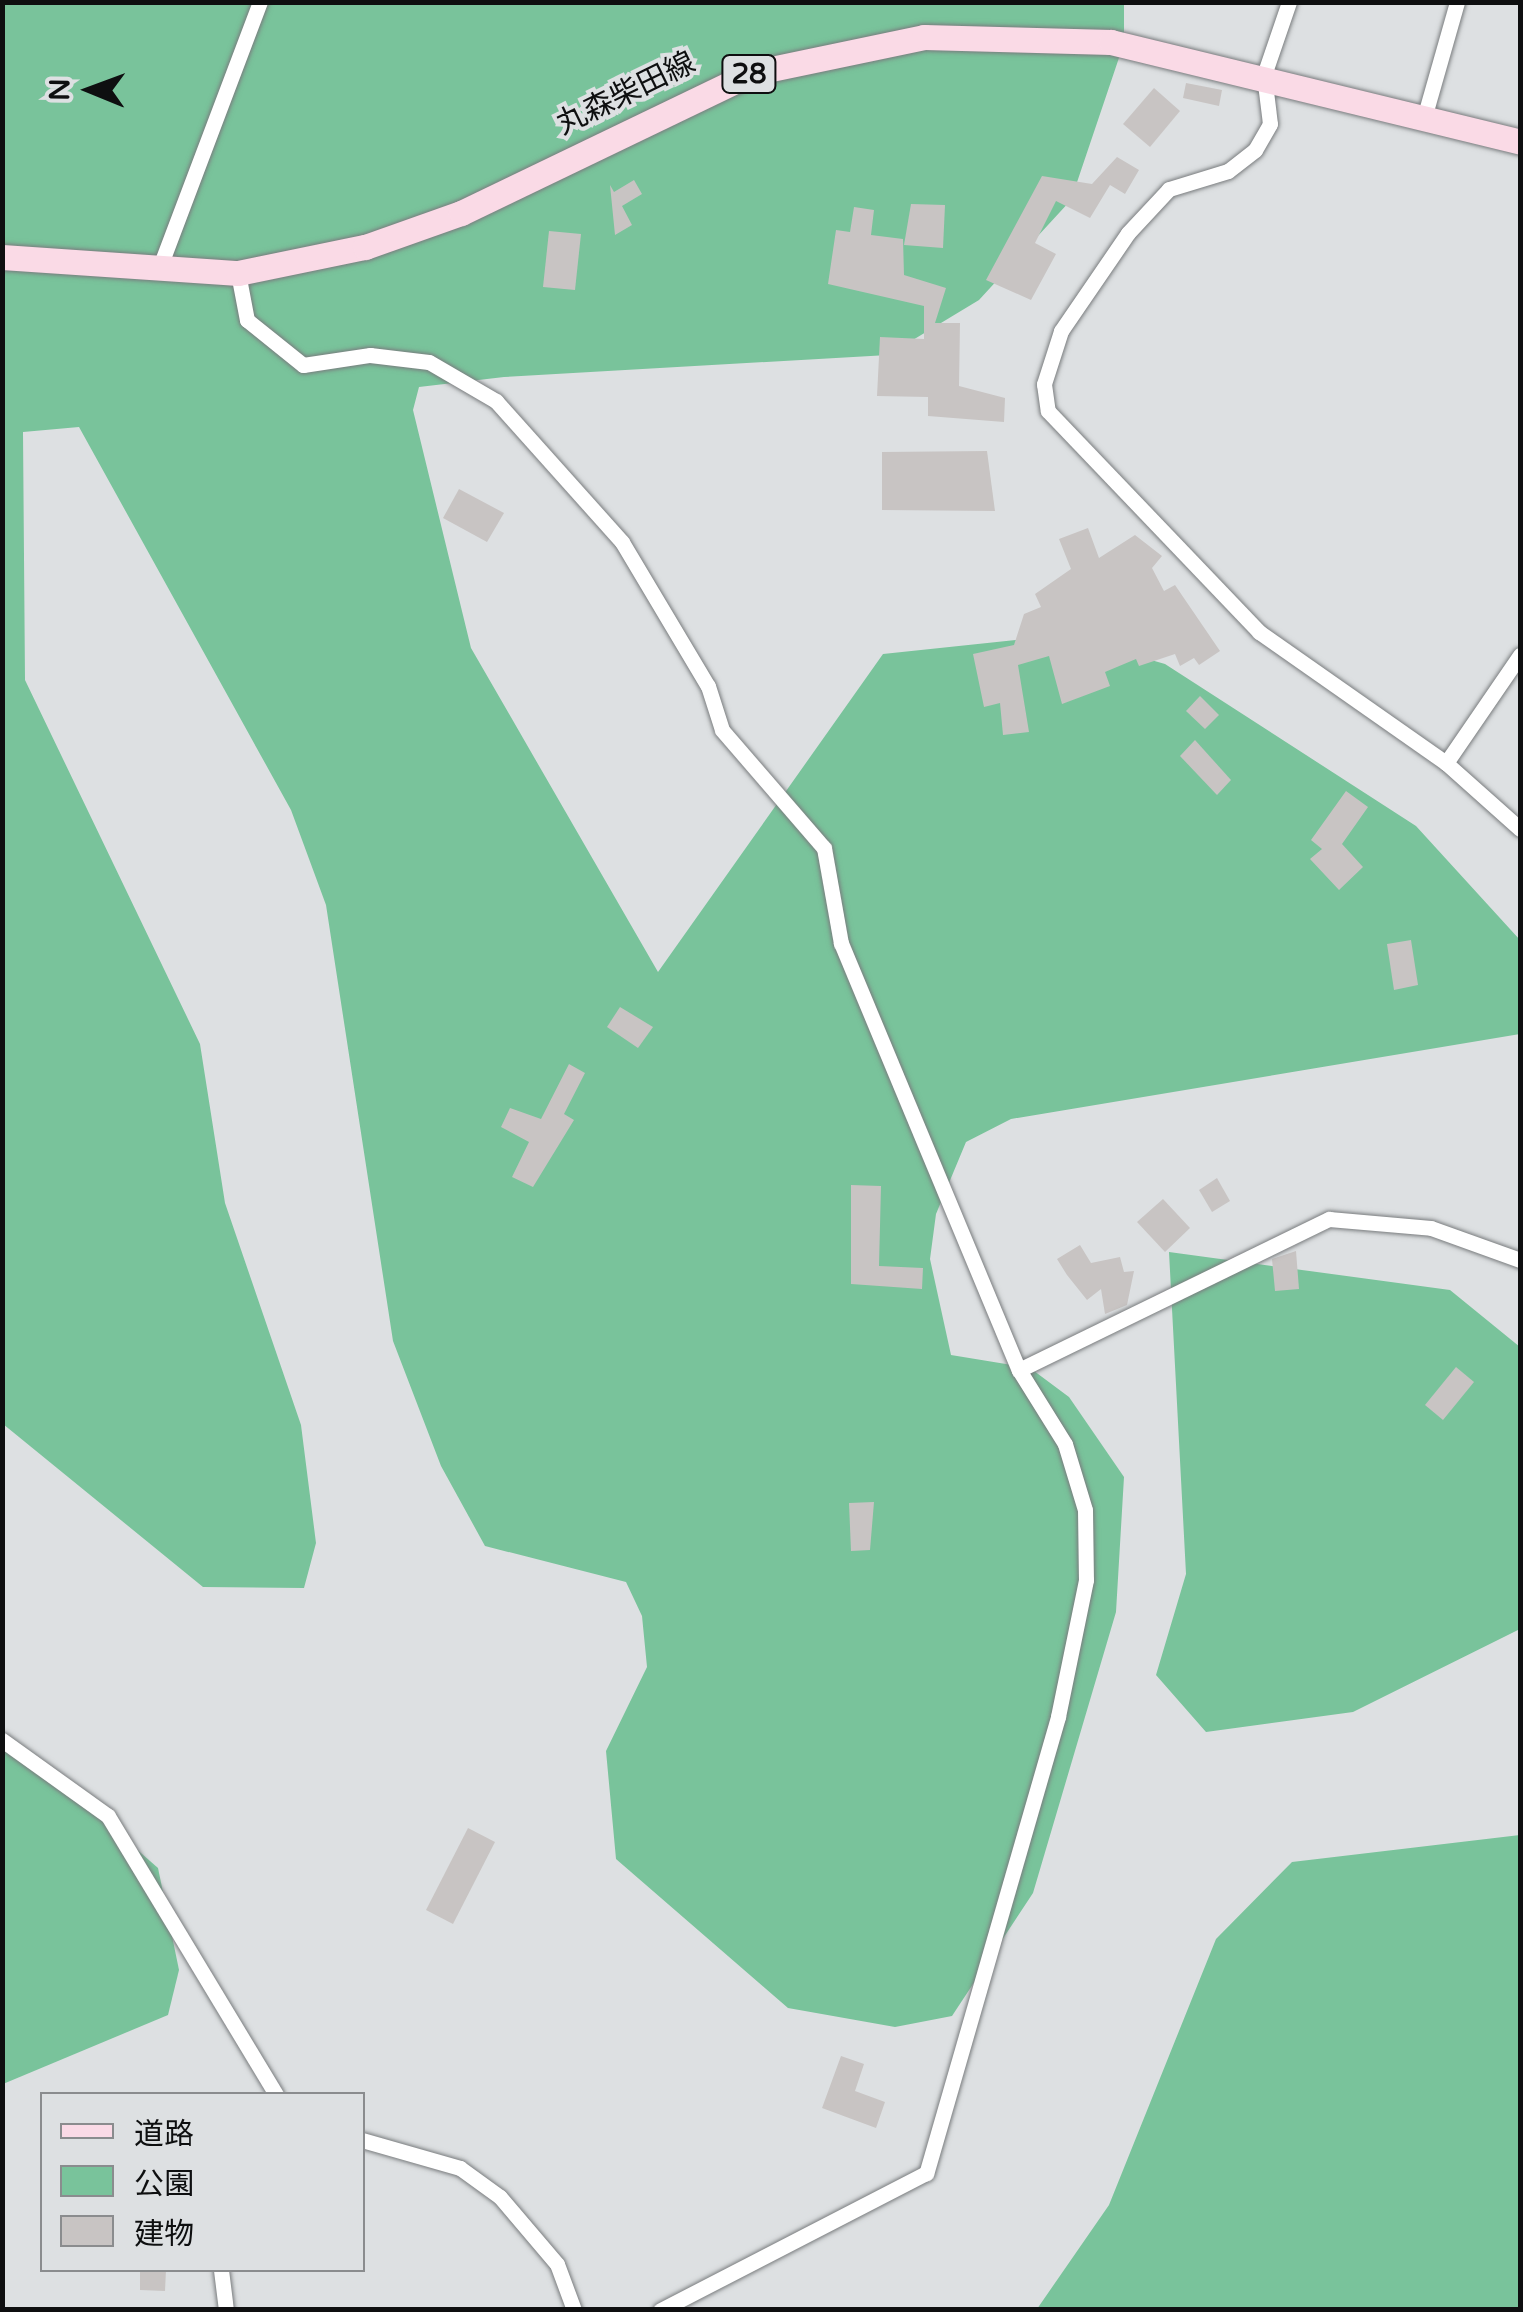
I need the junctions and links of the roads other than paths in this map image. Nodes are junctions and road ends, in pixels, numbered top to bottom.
1 (260, 2) edge
2 (1289, 2) edge
3 (1457, 2) edge
4 (1264, 76) junction
5 (1424, 118) junction
6 (1520, 142) edge
7 (2, 258) edge
8 (159, 269) junction
9 (238, 273) junction
10 (1520, 656) edge
11 (1446, 763) junction
12 (1520, 829) edge
13 (1520, 1260) edge
14 (1018, 1370) junction
15 (2, 1740) edge
16 (275, 2092) edge
17 (365, 2141) edge
18 (221, 2272) edge
19 (226, 2310) edge
20 (574, 2310) edge
21 (660, 2310) edge

1 - 8 street
2 - 4 street
3 - 5 street
4 - 5 main road, 丸森柴田線 / 28
4 - 9 main road, 丸森柴田線 / 28
4 - 11 street
5 - 6 main road, 丸森柴田線 / 28
7 - 8 main road, 丸森柴田線 / 28
8 - 9 main road, 丸森柴田線 / 28
9 - 14 street
10 - 11 street
11 - 12 street
13 - 14 street
14 - 21 street
15 - 16 street
17 - 20 street
18 - 19 street

